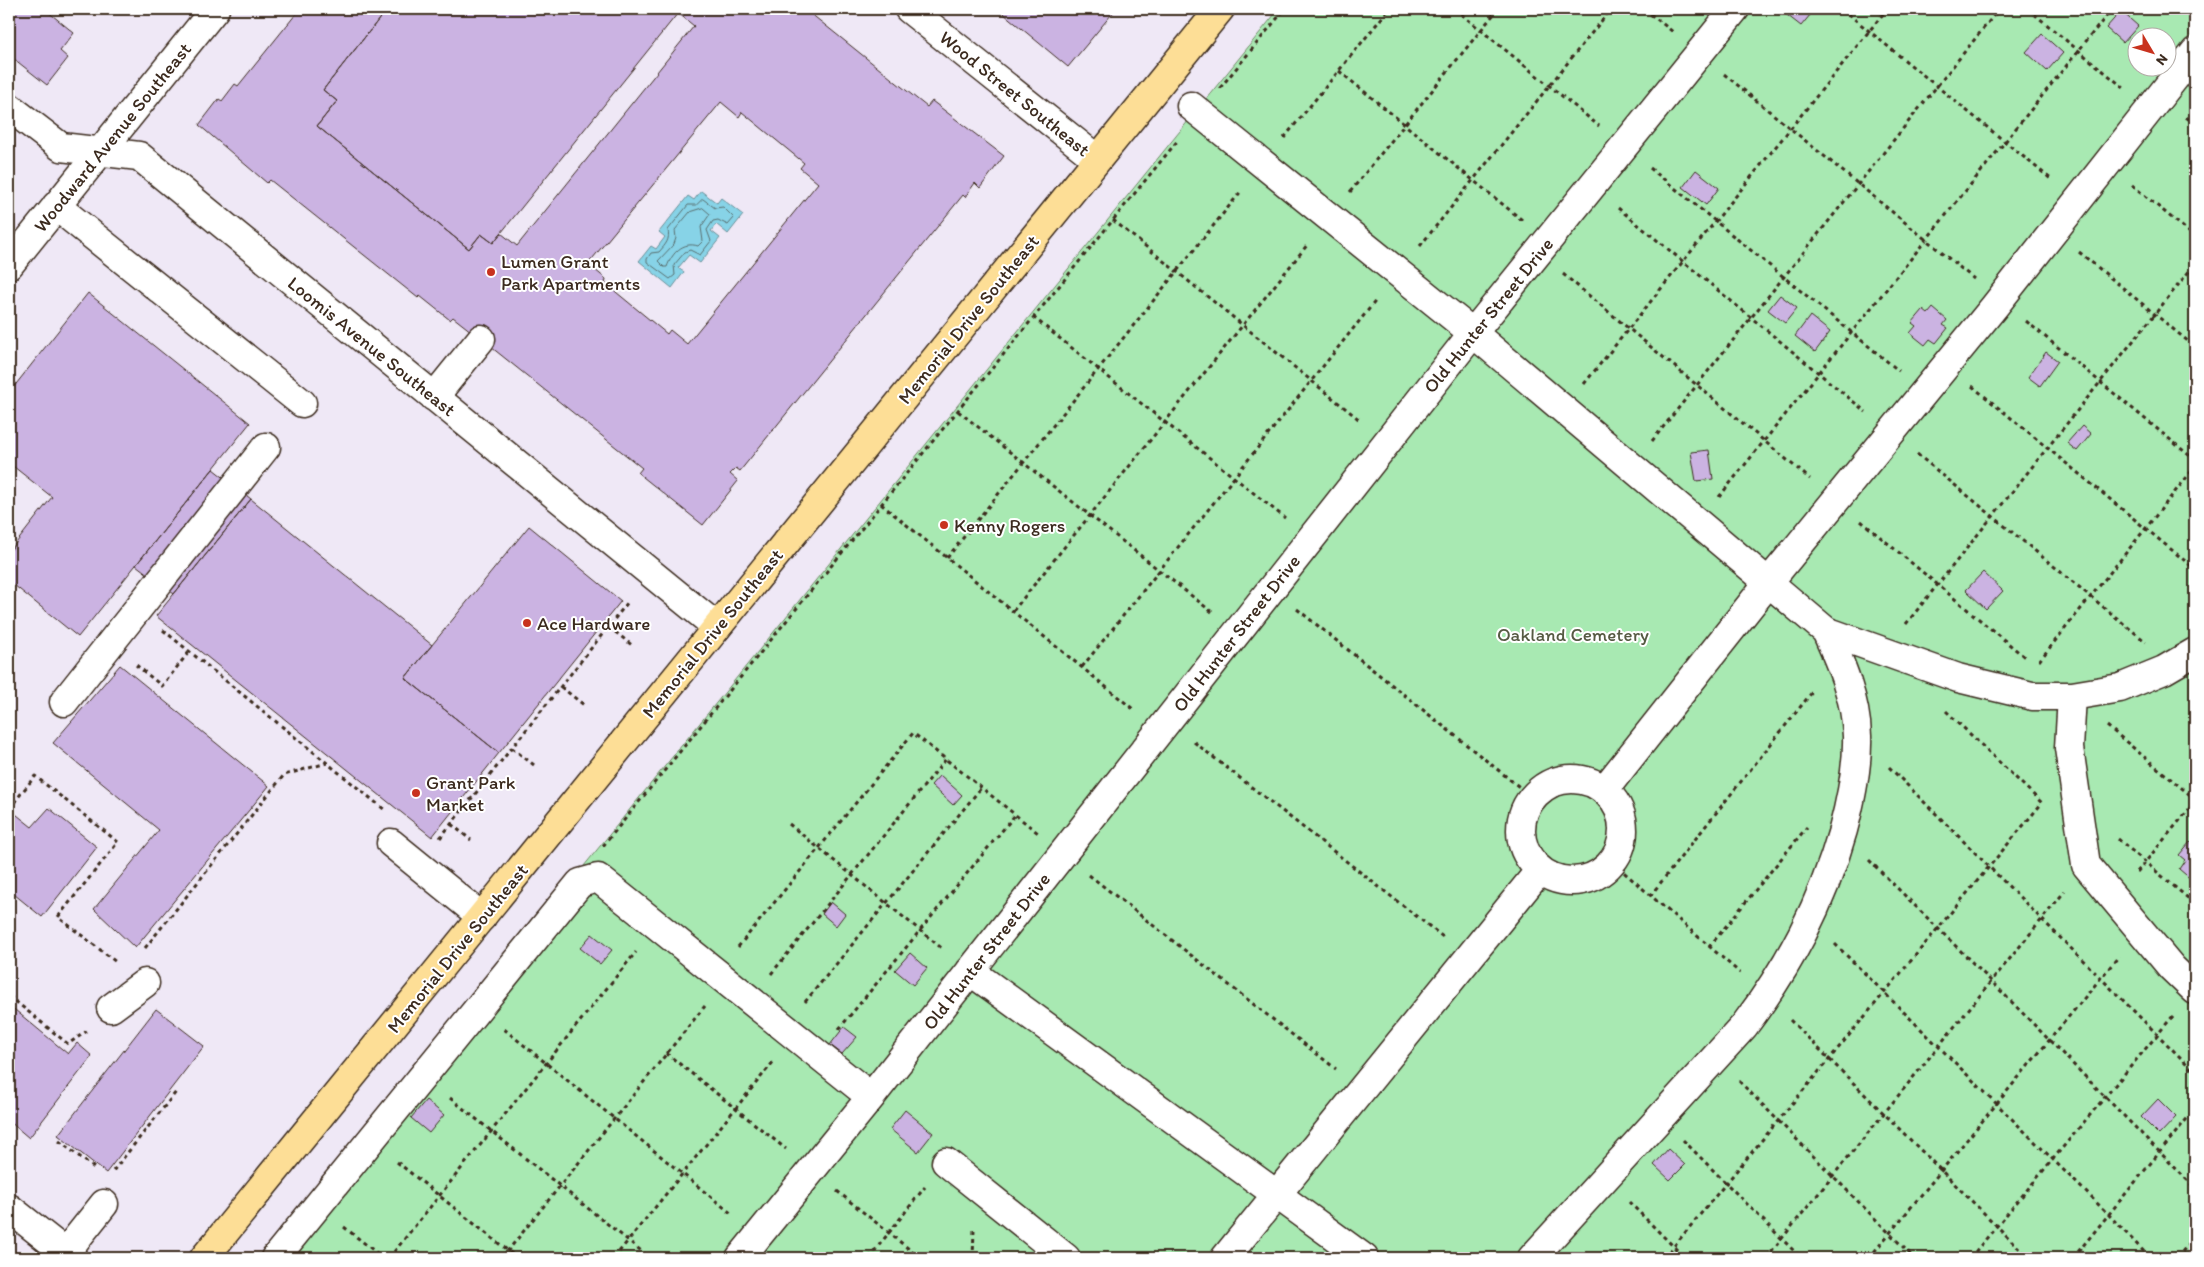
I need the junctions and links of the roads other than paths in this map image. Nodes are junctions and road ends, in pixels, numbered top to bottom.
1 (215, 9) edge
2 (909, 9) edge
3 (1220, 9) edge
4 (1735, 9) edge
5 (2195, 52) edge
6 (9, 107) edge
7 (1196, 109) road end
8 (100, 151) junction
9 (1098, 159) junction
10 (56, 206) junction
11 (9, 266) edge
12 (1473, 333) junction
13 (481, 339) dead end
14 (434, 397) junction
15 (302, 402) dead end
16 (266, 447) dead end
17 (1768, 582) junction
18 (717, 628) junction
19 (1826, 631) junction
20 (2195, 652) edge
21 (2072, 696) junction
22 (64, 702) dead end
23 (1604, 790) junction
24 (391, 843) dead end
25 (1540, 870) junction
26 (482, 917) junction
27 (970, 971) junction
28 (145, 983) dead end
29 (2187, 1000) edge
30 (112, 1008) dead end
31 (871, 1097) junction
32 (946, 1162) road end
33 (106, 1191) road end
34 (1276, 1194) junction
35 (9, 1208) edge
36 (69, 1256) edge
37 (204, 1258) edge
38 (275, 1258) edge
39 (740, 1258) edge
40 (1066, 1258) edge
41 (1225, 1258) edge
42 (1364, 1258) edge
43 (1532, 1258) edge

1 - 8 street, Woodward Avenue Southeast
2 - 9 street, Wood Street Southeast
3 - 9 main road, Memorial Drive Southeast
4 - 12 street, Old Hunter Street Drive
5 - 17 street
6 - 8 street, Loomis Avenue Southeast
7 - 12 street
8 - 10 street, Woodward Avenue Southeast
8 - 14 street, Loomis Avenue Southeast
9 - 18 main road, Memorial Drive Southeast
10 - 11 street, Woodward Avenue Southeast
10 - 15 street
12 - 17 street
12 - 27 street, Old Hunter Street Drive
13 - 14 street
14 - 18 street, Loomis Avenue Southeast
16 - 22 street
17 - 19 street
17 - 23 street
18 - 26 main road, Memorial Drive Southeast
19 - 21 street
19 - 43 street
20 - 21 street
21 - 29 street
23 - 25 street
23 - 25 street
24 - 26 street
25 - 34 street
26 - 37 main road, Memorial Drive Southeast
27 - 31 street, Old Hunter Street Drive
27 - 34 street
28 - 30 street
31 - 38 street
31 - 39 street, Old Hunter Street Drive
32 - 40 street
33 - 36 street
34 - 41 street
34 - 42 street
35 - 36 street

